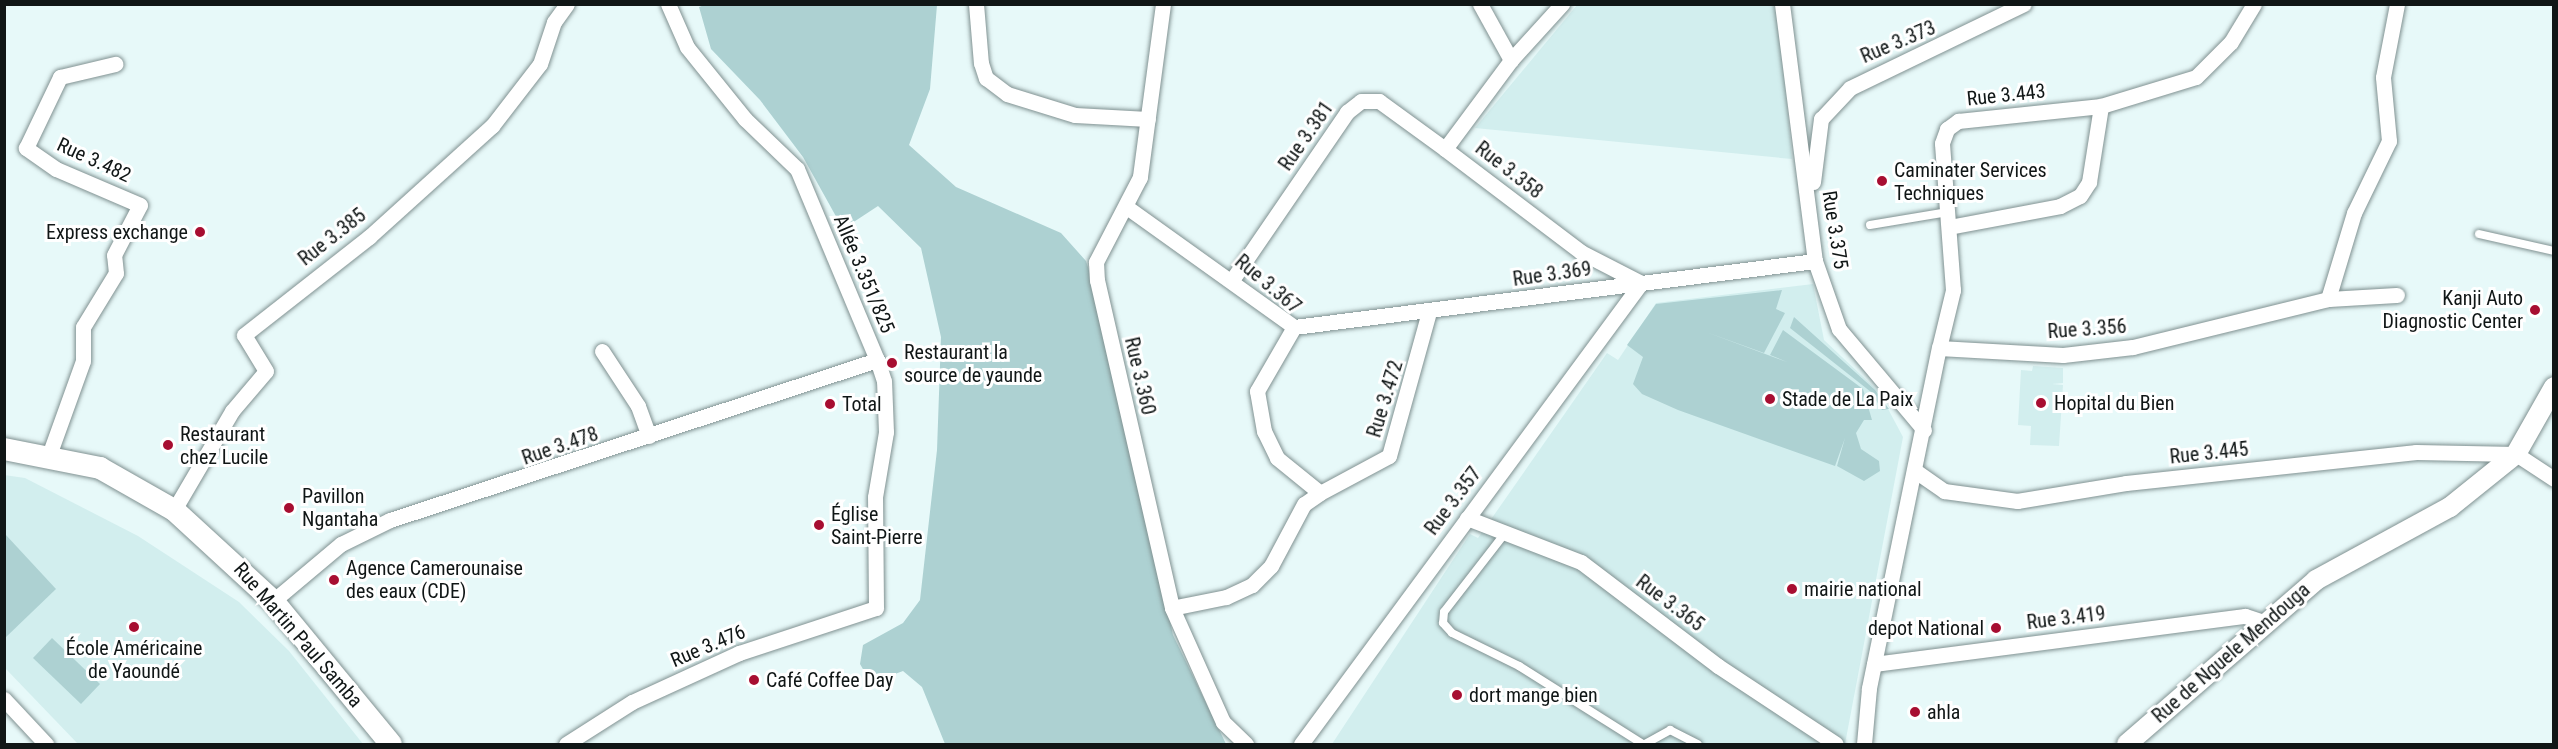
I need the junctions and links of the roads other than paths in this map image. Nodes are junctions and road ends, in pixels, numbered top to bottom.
1 (567, 4) edge
2 (668, 4) edge
3 (976, 4) edge
4 (1163, 4) edge
5 (1562, 4) edge
6 (1782, 4) edge
7 (2024, 4) edge
8 (2254, 4) edge
9 (2397, 4) edge
10 (1483, 10) edge
11 (1511, 60) junction
12 (115, 64) dead end
13 (2101, 106) junction
14 (1148, 119) junction
15 (1444, 148) junction
16 (1128, 208) junction
17 (1948, 212) junction
18 (1812, 216) junction
19 (1870, 225) dead end
20 (1949, 228) junction
21 (2479, 234) dead end
22 (2553, 251) edge
23 (1815, 261) junction
24 (1232, 280) junction
25 (1641, 284) junction
26 (2397, 295) dead end
27 (2328, 299) junction
28 (1430, 312) junction
29 (1294, 327) junction
30 (1939, 348) junction
31 (602, 351) dead end
32 (877, 360) junction
33 (2553, 387) edge
34 (1924, 430) junction
35 (649, 436) junction
36 (4, 449) edge
37 (2516, 454) junction
38 (48, 458) junction
39 (1914, 470) junction
40 (2553, 479) edge
41 (1320, 493) junction
42 (174, 510) junction
43 (1467, 518) junction
44 (1506, 532) junction
45 (273, 601) junction
46 (876, 608) joint
47 (1172, 608) junction
48 (2263, 622) junction
49 (1874, 664) junction
50 (4, 699) edge
51 (46, 744) edge
52 (391, 744) edge
53 (566, 744) edge
54 (1246, 744) edge
55 (1301, 744) edge
56 (1644, 744) edge
57 (1698, 744) edge
58 (1836, 744) edge
59 (1864, 744) edge
60 (2127, 744) edge

1 - 42 street, Rue 3.385
2 - 32 street, Allée 3.351/825
3 - 14 street
4 - 14 street, Rue 3.360
5 - 11 street, Rue 3.358
6 - 18 street, Rue 3.375
7 - 18 street, Rue 3.373
8 - 13 street, Rue 3.443
9 - 27 street
10 - 11 street
11 - 15 street, Rue 3.358
12 - 38 street, Rue 3.482
13 - 17 street, Rue 3.443
13 - 20 street
14 - 16 street, Rue 3.360
15 - 24 street, Rue 3.381
15 - 25 street, Rue 3.358
16 - 24 street, Rue 3.367
16 - 47 street, Rue 3.360
17 - 19 lane
17 - 20 street, Rue 3.443
18 - 23 street, Rue 3.375
20 - 30 street, Rue 3.443
21 - 22 lane
23 - 25 street, Rue 3.369
23 - 34 street, Rue 3.375
24 - 29 street, Rue 3.367
25 - 28 street, Rue 3.369
25 - 43 street, Rue 3.357
26 - 27 street, Rue 3.356
27 - 30 street, Rue 3.356
28 - 29 street, Rue 3.369
28 - 41 street, Rue 3.472
29 - 41 street, Rue 3.367
30 - 34 street
31 - 35 street
32 - 35 street, Rue 3.478
32 - 46 street, Allée 3.351/825
33 - 37 street, Rue de Nguele Mendouga
34 - 39 street
35 - 45 street, Rue 3.478
36 - 38 main road, Rue Martin Paul Samba
37 - 39 street, Rue 3.445
37 - 40 street
37 - 48 street, Rue de Nguele Mendouga
38 - 42 main road, Rue Martin Paul Samba
39 - 49 street
41 - 47 street
42 - 45 main road, Rue Martin Paul Samba
43 - 44 street, Rue 3.365
43 - 55 street, Rue 3.357
44 - 56 lane
44 - 58 street, Rue 3.365
45 - 52 main road, Rue Martin Paul Samba
46 - 53 street, Rue 3.476
47 - 54 street, Rue 3.360
48 - 49 street, Rue 3.419
48 - 60 street, Rue de Nguele Mendouga
49 - 59 street
50 - 51 street
56 - 57 lane

